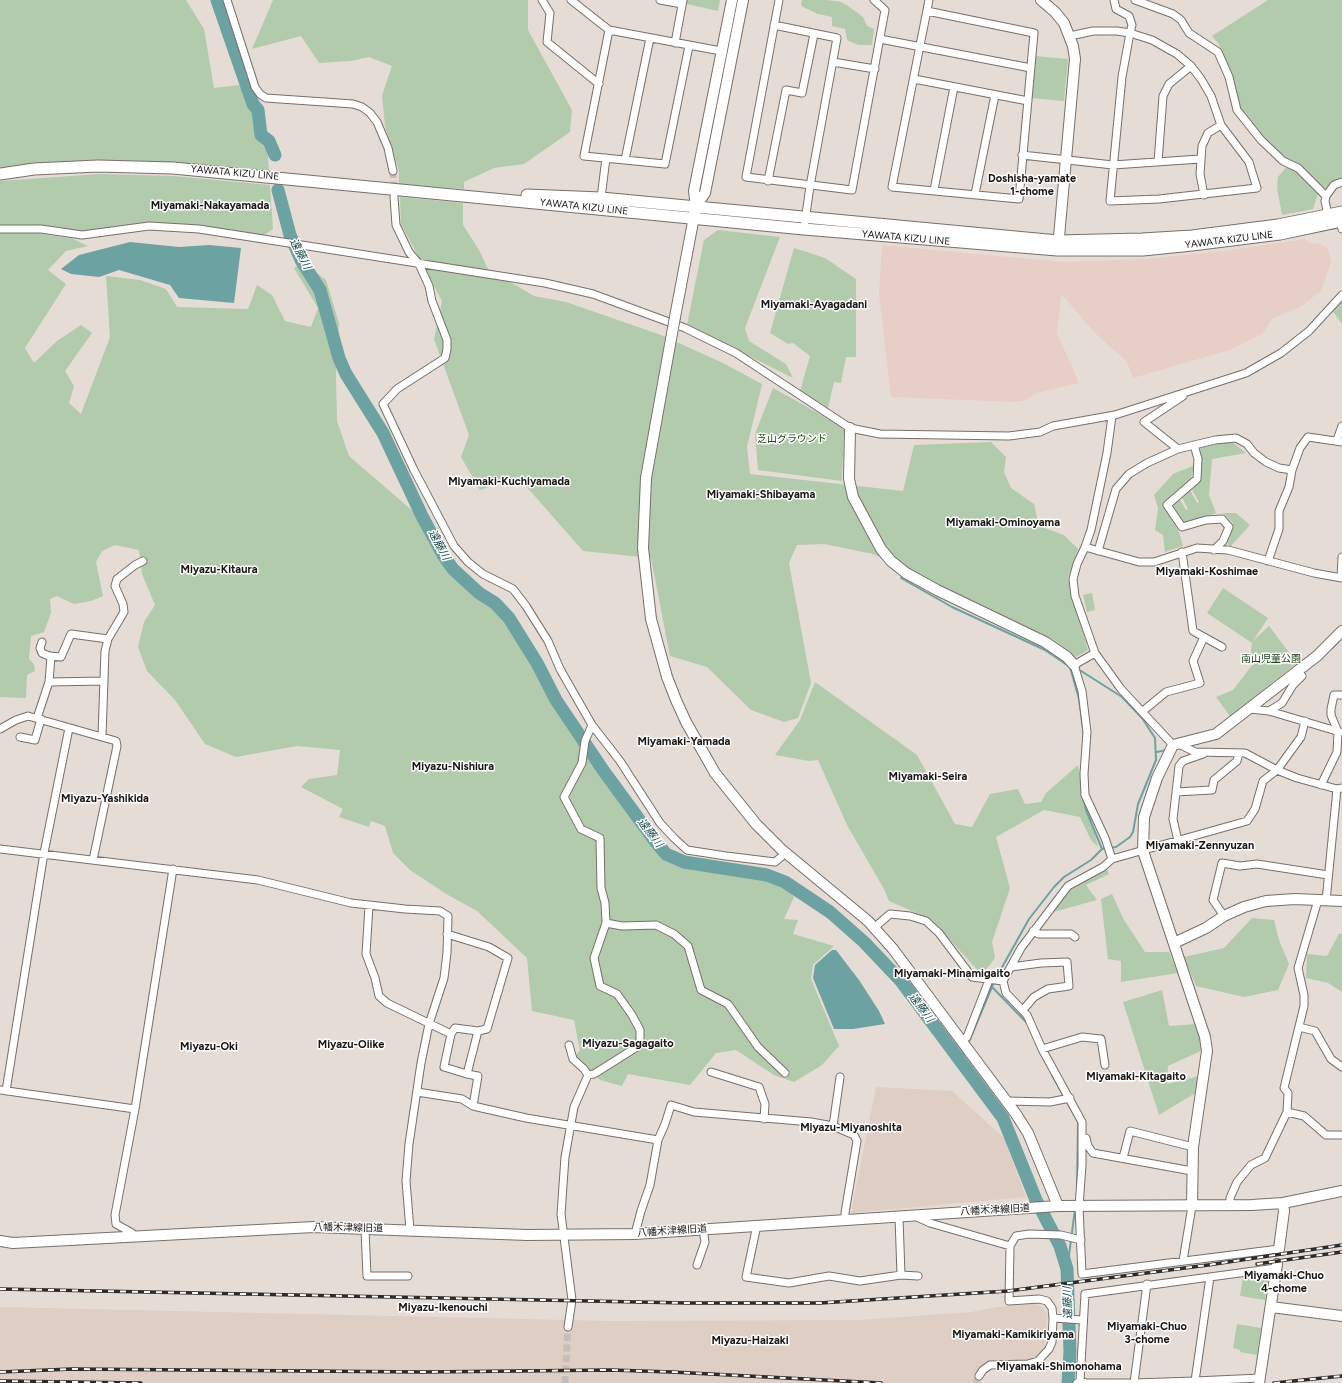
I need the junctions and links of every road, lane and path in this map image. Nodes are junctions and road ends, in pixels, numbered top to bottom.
1 (227, 0) edge
2 (542, 0) edge
3 (571, 0) edge
4 (660, 0) edge
5 (732, 0) edge
6 (743, 0) edge
7 (779, 0) edge
8 (874, 0) edge
9 (929, 0) edge
10 (1041, 0) edge
11 (1114, 0) edge
12 (1135, 0) edge
13 (683, 2) edge
14 (927, 11) junction
15 (774, 25) junction
16 (610, 30) junction
17 (1130, 33) junction
18 (814, 34) junction
19 (1070, 36) junction
20 (650, 38) junction
21 (880, 39) junction
22 (675, 43) junction
23 (689, 46) junction
24 (920, 47) junction
25 (721, 51) junction
26 (833, 62) junction
27 (1191, 66) junction
28 (1031, 68) junction
29 (874, 69) junction
30 (914, 79) junction
31 (599, 84) junction
32 (954, 87) junction
33 (995, 95) junction
34 (1028, 101) junction
35 (1221, 125) junction
36 (1022, 155) junction
37 (606, 158) junction
38 (1066, 159) junction
39 (1200, 159) junction
40 (625, 160) junction
41 (1158, 162) junction
42 (1113, 164) junction
43 (393, 171) tunnel mouth
44 (0, 174) edge
45 (768, 181) junction
46 (1342, 182) edge
47 (810, 186) junction
48 (934, 190) junction
49 (975, 194) junction
50 (1204, 195) junction
51 (469, 196) junction
52 (1326, 196) junction
53 (394, 197) tunnel mouth
54 (601, 198) junction
55 (696, 206) junction
56 (1328, 215) junction
57 (694, 219) junction
58 (1342, 221) edge
59 (805, 224) junction
60 (0, 229) edge
61 (1058, 246) junction
62 (419, 264) junction
63 (1342, 295) edge
64 (1190, 391) junction
65 (1112, 416) junction
66 (1342, 426) edge
67 (850, 428) junction
68 (1340, 441) edge
69 (1194, 445) junction
70 (1178, 449) junction
71 (1292, 470) junction
72 (1085, 547) junction
73 (1214, 550) junction
74 (1098, 551) junction
75 (1182, 552) junction
76 (1342, 557) edge
77 (1268, 560) junction
78 (143, 562) dead end
79 (1342, 578) edge
80 (1342, 631) edge
81 (1204, 637) junction
82 (108, 639) junction
83 (42, 642) dead end
84 (1222, 647) dead end
85 (1095, 654) junction
86 (51, 656) junction
87 (1074, 665) junction
88 (1302, 676) dead end
89 (103, 681) junction
90 (49, 682) junction
91 (1342, 695) edge
92 (1250, 709) junction
93 (1143, 711) junction
94 (1269, 712) junction
95 (39, 719) junction
96 (1305, 721) junction
97 (592, 725) junction
98 (68, 728) junction
99 (0, 729) edge
100 (1340, 732) edge
101 (102, 736) junction
102 (20, 737) dead end
103 (1176, 744) junction
104 (1207, 753) junction
105 (1239, 754) junction
106 (1277, 770) junction
107 (1321, 785) junction
108 (1340, 788) edge
109 (1176, 792) junction
110 (1178, 841) junction
111 (0, 849) edge
112 (1142, 851) junction
113 (786, 853) junction
114 (44, 854) junction
115 (1112, 859) junction
116 (93, 860) junction
117 (173, 869) junction
118 (1328, 875) junction
119 (1322, 901) junction
120 (1342, 901) edge
121 (369, 906) junction
122 (1224, 916) junction
123 (606, 923) junction
124 (874, 927) junction
125 (1033, 931) junction
126 (448, 934) junction
127 (1075, 937) dead end
128 (1174, 943) junction
129 (1011, 967) junction
130 (996, 980) junction
131 (1023, 1010) junction
132 (429, 1024) junction
133 (1299, 1027) junction
134 (478, 1031) junction
135 (451, 1034) junction
136 (962, 1041) junction
137 (569, 1045) dead end
138 (1042, 1049) junction
139 (1106, 1065) dead end
140 (1342, 1067) edge
141 (711, 1072) dead end
142 (784, 1073) dead end
143 (467, 1074) junction
144 (588, 1075) junction
145 (840, 1077) dead end
146 (3, 1090) edge
147 (417, 1092) junction
148 (1070, 1098) junction
149 (1007, 1101) junction
150 (473, 1106) junction
151 (135, 1109) junction
152 (1287, 1112) junction
153 (764, 1119) junction
154 (570, 1125) junction
155 (833, 1126) junction
156 (1082, 1134) junction
157 (1342, 1135) edge
158 (658, 1140) junction
159 (1193, 1147) junction
160 (1124, 1158) junction
161 (1192, 1171) junction
162 (1342, 1191) edge
163 (1283, 1203) junction
164 (1192, 1206) junction
165 (1230, 1206) junction
166 (1054, 1207) junction
167 (1079, 1207) junction
168 (914, 1215) junction
169 (899, 1217) junction
170 (845, 1221) junction
171 (756, 1225) junction
172 (365, 1229) junction
173 (703, 1229) junction
174 (410, 1230) junction
175 (635, 1234) junction
176 (564, 1235) junction
177 (134, 1237) junction
178 (1081, 1240) junction
179 (0, 1241) edge
180 (1010, 1246) junction
181 (1279, 1250) joint
182 (1183, 1261) junction
183 (696, 1265) dead end
184 (1277, 1266) joint
185 (901, 1275) junction
186 (408, 1276) dead end
187 (918, 1276) dead end
188 (1210, 1277) junction
189 (1147, 1284) junction
190 (1271, 1307) junction
191 (1342, 1316) edge
192 (1053, 1318) junction
193 (1082, 1320) junction
194 (568, 1327) tunnel mouth
195 (979, 1376) tunnel mouth
196 (1195, 1381) junction
197 (1260, 1381) edge
198 (1079, 1382) edge
199 (1129, 1383) edge
200 (1134, 1383) edge

1 - 43 street
2 - 31 street
3 - 16 street
4 - 13 street
5 - 25 street
6 - 55 street
7 - 15 street
8 - 21 street
9 - 14 street
10 - 19 street
11 - 17 street
12 - 52 street
13 - 22 street
14 - 24 street
14 - 28 street
15 - 18 street
15 - 45 street
16 - 20 street
16 - 31 street
17 - 19 street
17 - 27 street
17 - 42 street
18 - 26 street
18 - 45 street
19 - 38 street
20 - 22 street
20 - 40 street
21 - 24 street
21 - 29 street
22 - 23 street
23 - 25 street
23 - 40 street
24 - 28 street
24 - 30 street
25 - 55 street
26 - 29 street
26 - 47 street
27 - 35 street
27 - 41 street
28 - 34 street
29 - 47 street
30 - 32 street
30 - 48 street
31 - 37 street
32 - 33 street
32 - 48 street
33 - 34 street
33 - 49 street
34 - 36 street
35 - 39 street
35 - 50 street
36 - 38 street
36 - 49 street
37 - 40 street
37 - 54 street
38 - 42 street
38 - 61 street
39 - 41 street
39 - 50 street
41 - 42 street
42 - 50 street
44 - 51 main road, YAWATA KIZU LINE
45 - 47 street
46 - 52 street
47 - 59 street
48 - 49 street
51 - 54 main road, YAWATA KIZU LINE
51 - 57 main road, YAWATA KIZU LINE
52 - 56 street
53 - 62 street
54 - 55 main road, YAWATA KIZU LINE
55 - 57 street
55 - 59 main road, YAWATA KIZU LINE
56 - 58 main road, YAWATA KIZU LINE
56 - 61 main road, YAWATA KIZU LINE
57 - 59 main road, YAWATA KIZU LINE
57 - 113 street, bridge
58 - 61 main road, YAWATA KIZU LINE
59 - 61 main road, YAWATA KIZU LINE
60 - 62 street
62 - 67 street
62 - 97 street
63 - 64 street
64 - 65 street
64 - 70 street
65 - 67 street
65 - 72 street
66 - 68 street
67 - 87 street
68 - 71 street
69 - 70 street
69 - 71 street
69 - 73 street
70 - 74 street
71 - 77 street
72 - 74 street
72 - 85 street
73 - 75 street
73 - 77 street
74 - 75 street
75 - 81 street
76 - 79 street
77 - 79 street
78 - 82 street
80 - 92 street
81 - 84 street
81 - 93 street
82 - 86 street
82 - 89 street
83 - 86 street
85 - 87 street
85 - 93 street
86 - 90 street
87 - 115 street
88 - 94 street
89 - 90 street
89 - 101 street
90 - 95 street
91 - 100 street
92 - 94 street
92 - 103 street
93 - 103 street
94 - 96 street
95 - 98 street
95 - 99 street
95 - 102 street
96 - 100 street
96 - 106 street
97 - 113 street
97 - 123 street
98 - 101 street
98 - 114 street
100 - 107 street
101 - 116 street
103 - 104 street
103 - 112 street
104 - 105 street
104 - 109 street
105 - 106 street
105 - 109 street
106 - 107 street
106 - 110 street
107 - 108 street
108 - 118 street
109 - 110 street
110 - 112 street
111 - 114 street
112 - 115 street
112 - 128 street
113 - 124 street
114 - 116 street
114 - 146 street
115 - 125 street
116 - 117 street
117 - 121 street
117 - 151 street
118 - 119 street
118 - 122 street
119 - 120 street
119 - 122 street
119 - 133 street
121 - 126 street
121 - 132 street
122 - 128 street
123 - 142 street
123 - 144 street
124 - 130 street
124 - 136 street
125 - 127 street
125 - 129 street
126 - 132 street
126 - 134 street
128 - 159 street
129 - 130 street
129 - 131 street
130 - 131 street
130 - 136 street
131 - 138 street
132 - 135 street
132 - 147 street
133 - 140 street
133 - 152 street
134 - 135 street
134 - 143 street
135 - 143 street
136 - 149 street
137 - 144 street
138 - 139 street
138 - 148 street
141 - 153 street
143 - 150 street
144 - 154 street
145 - 155 street
146 - 151 street
147 - 150 street
147 - 174 street
148 - 149 street
148 - 156 street
149 - 166 street
150 - 154 street
151 - 177 street
152 - 157 street
152 - 165 street
153 - 155 street
153 - 158 street
154 - 158 street
154 - 176 street
155 - 170 street
156 - 160 street
156 - 167 street
158 - 175 street
159 - 160 street
159 - 161 street
160 - 161 street
161 - 164 street
162 - 163 street, 八幡木津線旧道
163 - 165 street, 八幡木津線旧道
163 - 181 street
164 - 165 street, 八幡木津線旧道
164 - 167 street, 八幡木津線旧道
164 - 182 street
166 - 167 street, 八幡木津線旧道
166 - 168 street, 八幡木津線旧道
167 - 178 street
168 - 169 street, 八幡木津線旧道
168 - 180 street
169 - 170 street, 八幡木津線旧道
169 - 185 street
170 - 171 street, 八幡木津線旧道
171 - 173 street, 八幡木津線旧道
171 - 185 street
172 - 174 street, 八幡木津線旧道
172 - 177 street, 八幡木津線旧道
172 - 186 street
173 - 175 street, 八幡木津線旧道
173 - 183 street
174 - 176 street, 八幡木津線旧道
175 - 176 street, 八幡木津線旧道
176 - 194 street
177 - 179 street, 八幡木津線旧道
178 - 180 street
178 - 182 street
180 - 192 street
181 - 182 street
184 - 188 street
184 - 190 street
185 - 187 street
188 - 189 street
188 - 196 street
189 - 193 street
189 - 200 street
190 - 191 street
190 - 197 street
192 - 193 street
192 - 195 street
193 - 198 street
196 - 197 street
196 - 200 street
198 - 199 street

